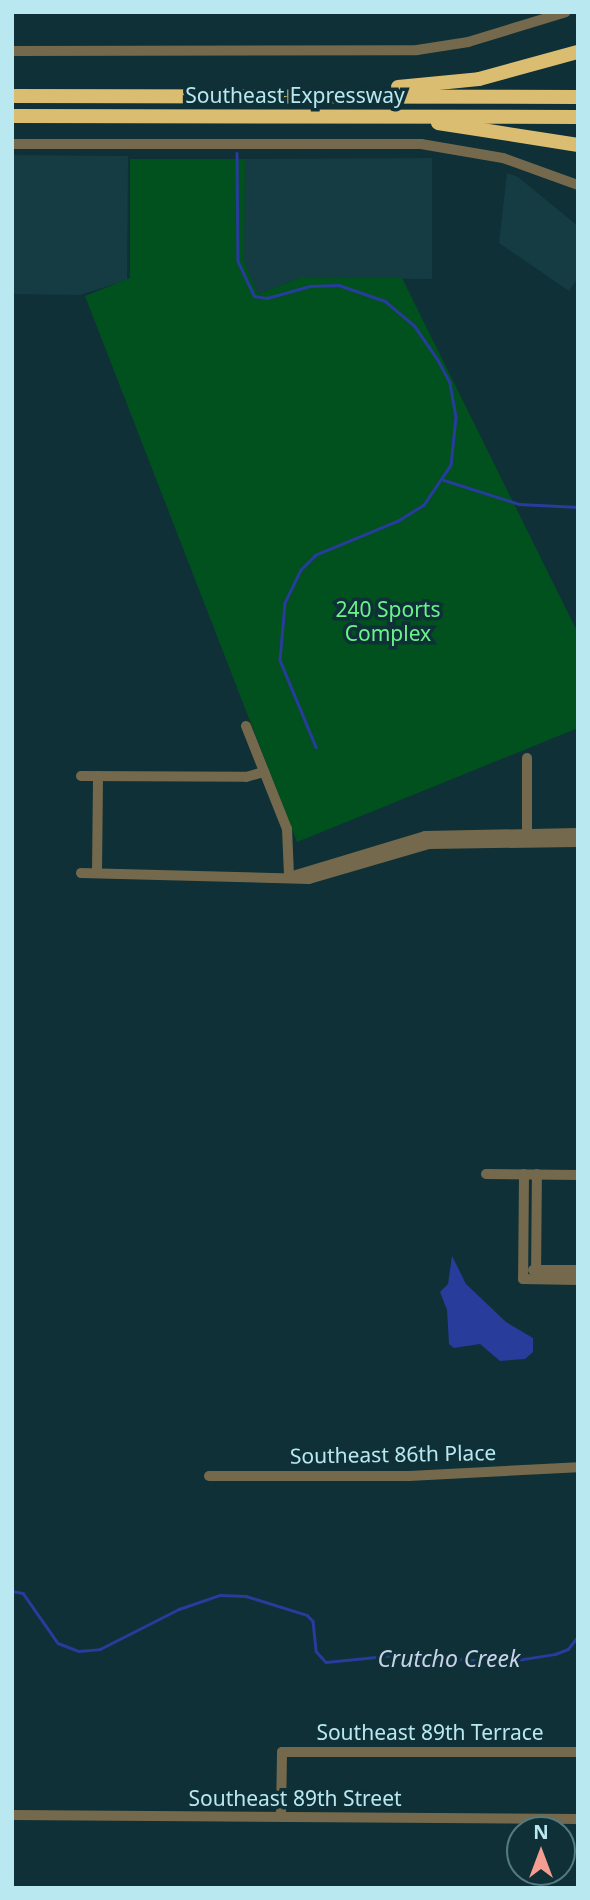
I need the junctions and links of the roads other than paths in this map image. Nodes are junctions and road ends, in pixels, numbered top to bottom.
1 (566, 12) edge
2 (12, 51) edge
3 (578, 52) edge
4 (12, 96) edge
5 (272, 96) junction
6 (578, 97) edge
7 (12, 116) edge
8 (389, 116) junction
9 (578, 117) edge
10 (12, 144) edge
11 (578, 145) edge
12 (578, 185) edge
13 (246, 726) dead end
14 (527, 758) dead end
15 (264, 772) junction
16 (81, 776) dead end
17 (98, 776) junction
18 (578, 833) edge
19 (527, 838) junction
20 (578, 842) edge
21 (81, 873) dead end
22 (97, 873) junction
23 (293, 875) junction
24 (486, 1174) dead end
25 (524, 1174) junction
26 (537, 1174) junction
27 (578, 1175) edge
28 (578, 1270) edge
29 (536, 1275) junction
30 (578, 1280) edge
31 (578, 1467) edge
32 (209, 1476) dead end
33 (578, 1752) edge
34 (12, 1815) edge
35 (281, 1817) junction
36 (578, 1819) edge

1 - 2 street
3 - 5 highway
4 - 5 highway, Southeast Expressway
5 - 6 highway, Southeast Expressway
7 - 8 highway, Southeast Expressway
8 - 9 highway, Southeast Expressway
8 - 11 highway
10 - 12 street
13 - 15 street
14 - 19 street
15 - 17 street
15 - 23 street
16 - 17 street
17 - 22 street
18 - 19 street
19 - 20 street
19 - 23 street
21 - 22 street
22 - 23 street
24 - 25 street
25 - 26 street
25 - 29 street
26 - 27 street
26 - 29 street
28 - 29 street
29 - 30 street
31 - 32 street, Southeast 86th Place
33 - 35 street, Southeast 89th Terrace
34 - 35 street, Southeast 89th Street
35 - 36 street, Southeast 89th Street

